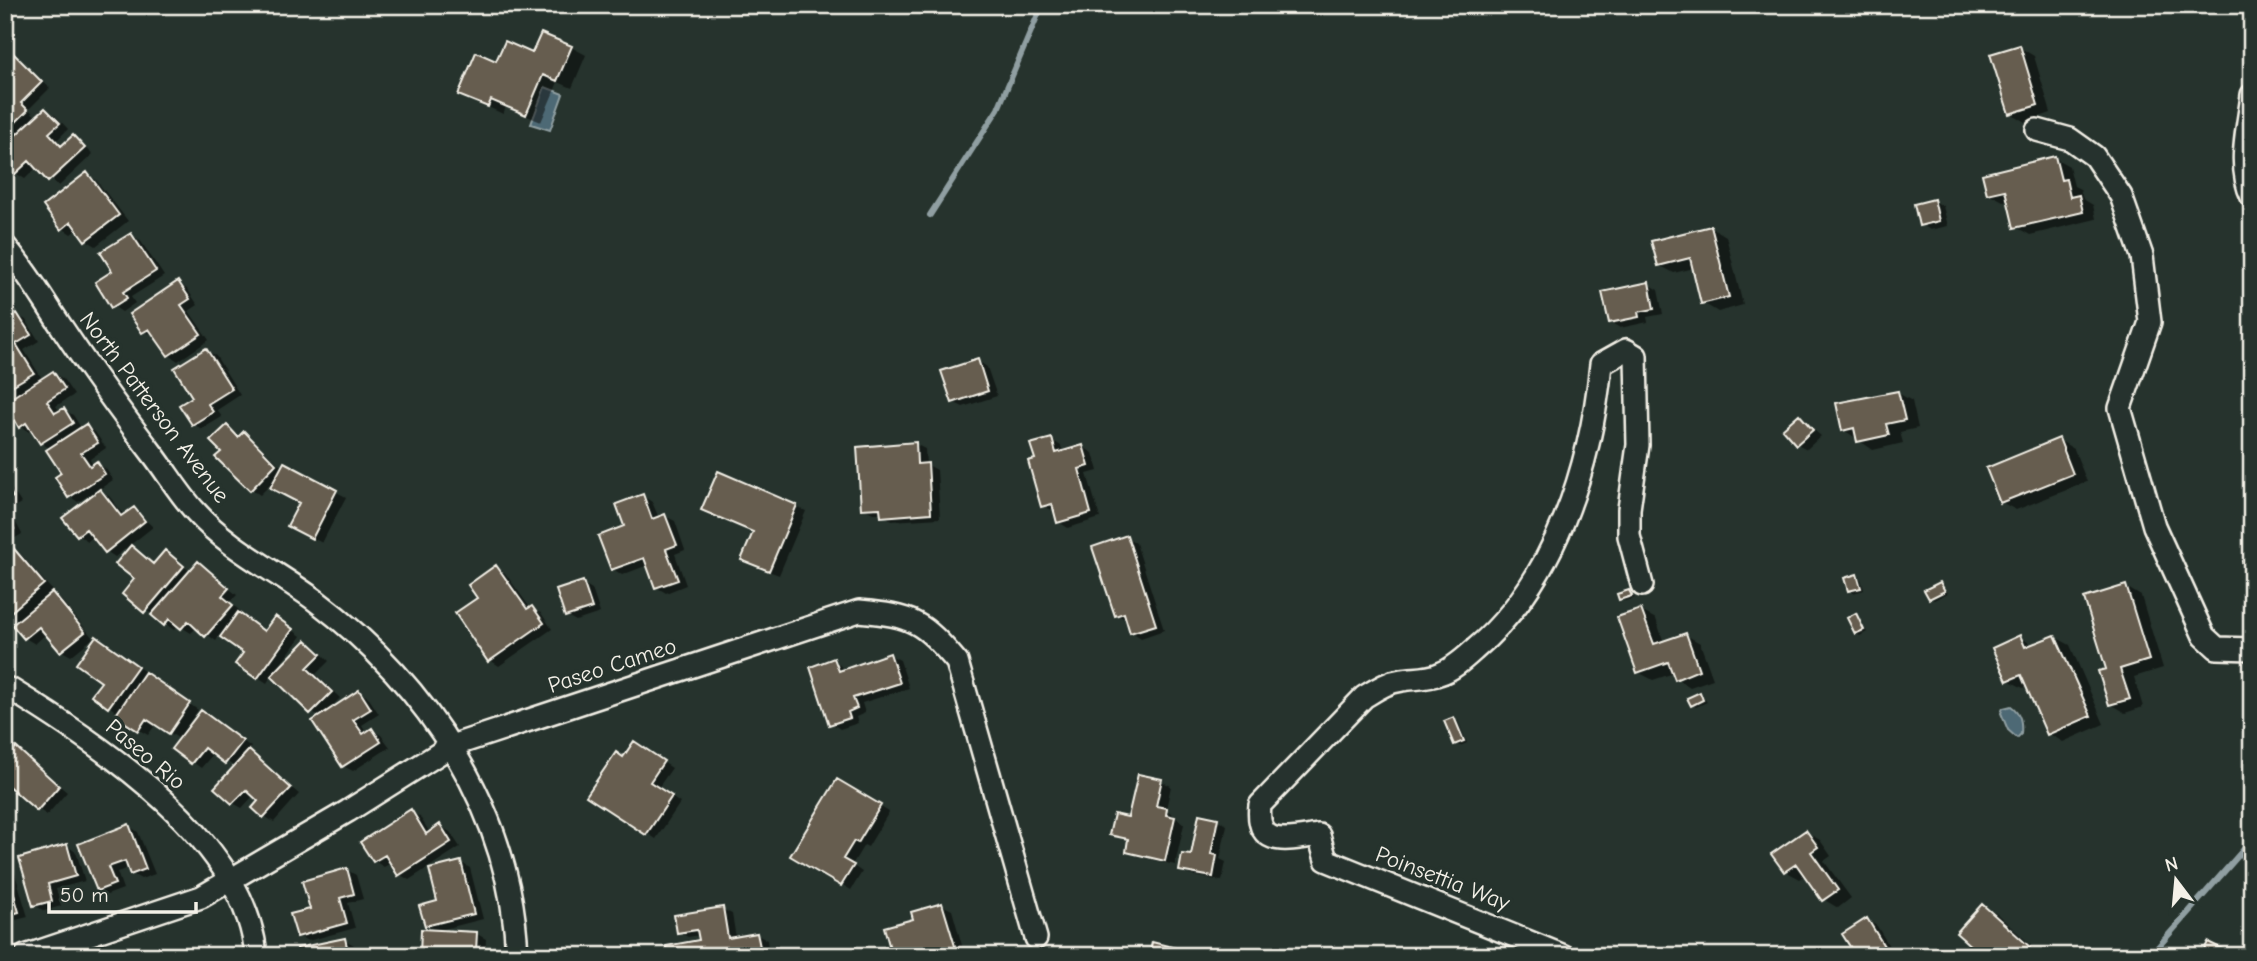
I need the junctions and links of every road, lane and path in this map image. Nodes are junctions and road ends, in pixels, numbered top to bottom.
1 (2252, 95) edge
2 (2037, 130) dead end
3 (2252, 197) edge
4 (5, 246) edge
5 (1642, 585) dead end
6 (2252, 649) edge
7 (7, 688) edge
8 (451, 746) junction
9 (232, 878) junction
10 (1037, 938) dead end
11 (25, 956) edge
12 (257, 956) edge
13 (517, 956) edge
14 (1564, 956) edge

1 - 3 street
2 - 6 street
4 - 8 street, North Patterson Avenue
5 - 14 street, Poinsettia Way
7 - 9 street, Paseo Rio
8 - 9 street, Paseo Cameo
8 - 10 street, Paseo Cameo
8 - 13 street, North Patterson Avenue
9 - 11 street, Paseo Cameo
9 - 12 street, Paseo Rio

